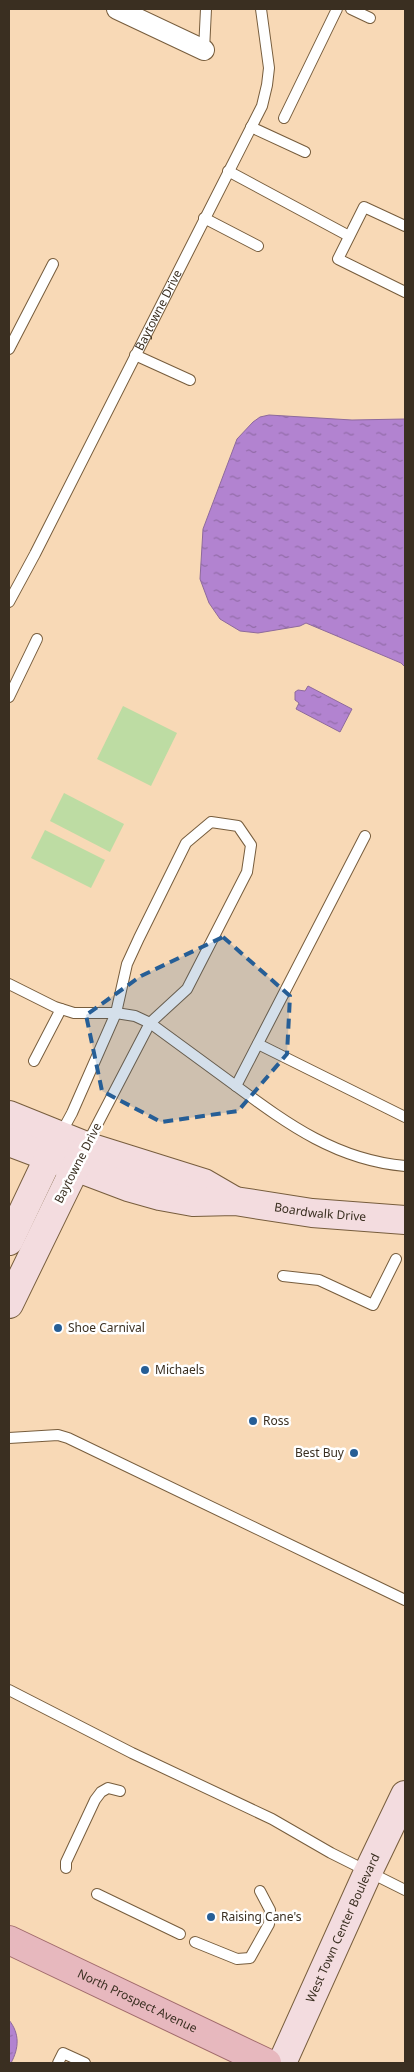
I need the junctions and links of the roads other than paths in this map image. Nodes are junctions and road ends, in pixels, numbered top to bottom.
1 (120, 9) edge
2 (206, 9) edge
3 (261, 9) edge
4 (337, 9) edge
5 (351, 9) edge
6 (370, 18) dead end
7 (204, 50) joint
8 (284, 118) dead end
9 (251, 127) junction
10 (305, 152) dead end
11 (228, 171) junction
12 (204, 218) junction
13 (405, 226) edge
14 (349, 236) junction
15 (258, 246) dead end
16 (53, 264) dead end
17 (405, 292) edge
18 (9, 349) edge
19 (135, 355) junction
20 (190, 380) dead end
21 (9, 602) edge
22 (37, 639) dead end
23 (13, 679) edge
24 (9, 697) edge
25 (365, 836) dead end
26 (9, 984) edge
27 (61, 1009) junction
28 (116, 1013) junction
29 (150, 1023) junction
30 (258, 1044) junction
31 (34, 1062) dead end
32 (236, 1086) junction
33 (9, 1115) edge
34 (405, 1117) edge
35 (9, 1142) edge
36 (54, 1147) junction
37 (80, 1157) junction
38 (405, 1166) edge
39 (405, 1220) edge
40 (9, 1241) edge
41 (396, 1259) dead end
42 (283, 1276) dead end
43 (9, 1304) edge
44 (9, 1438) edge
45 (405, 1600) edge
46 (9, 1690) edge
47 (120, 1791) dead end
48 (405, 1795) edge
49 (66, 1868) dead end
50 (368, 1872) junction
51 (405, 1890) edge
52 (260, 1892) dead end
53 (97, 1894) dead end
54 (180, 1934) dead end
55 (9, 1940) edge
56 (195, 1942) dead end
57 (58, 2063) edge
58 (85, 2063) edge
59 (267, 2063) edge
60 (282, 2063) edge

1 - 7 street
2 - 7 lane
3 - 9 lane, Baytowne Drive
4 - 8 lane
5 - 6 lane
9 - 10 lane
9 - 11 lane, Baytowne Drive
11 - 12 lane, Baytowne Drive
11 - 14 lane
12 - 15 lane
12 - 19 lane, Baytowne Drive
13 - 14 lane
14 - 17 lane
16 - 18 lane
19 - 20 lane
19 - 21 lane, Baytowne Drive
22 - 23 lane
23 - 24 lane
25 - 30 lane
26 - 27 lane
27 - 28 lane
27 - 31 lane
28 - 29 lane
28 - 29 lane, Baytowne Drive
28 - 36 lane
29 - 32 lane
29 - 37 lane, Baytowne Drive
30 - 32 lane
30 - 34 lane
32 - 38 lane
33 - 36 street
35 - 36 street
36 - 37 street, Boardwalk Drive
36 - 40 street
37 - 39 street, Boardwalk Drive
37 - 43 street, Baytowne Drive
41 - 42 lane
44 - 45 lane
46 - 50 lane
47 - 49 lane
48 - 50 street, West Town Center Boulevard
50 - 51 lane
50 - 60 street, West Town Center Boulevard
52 - 56 lane
53 - 54 lane
55 - 59 main road, North Prospect Avenue
57 - 58 lane

